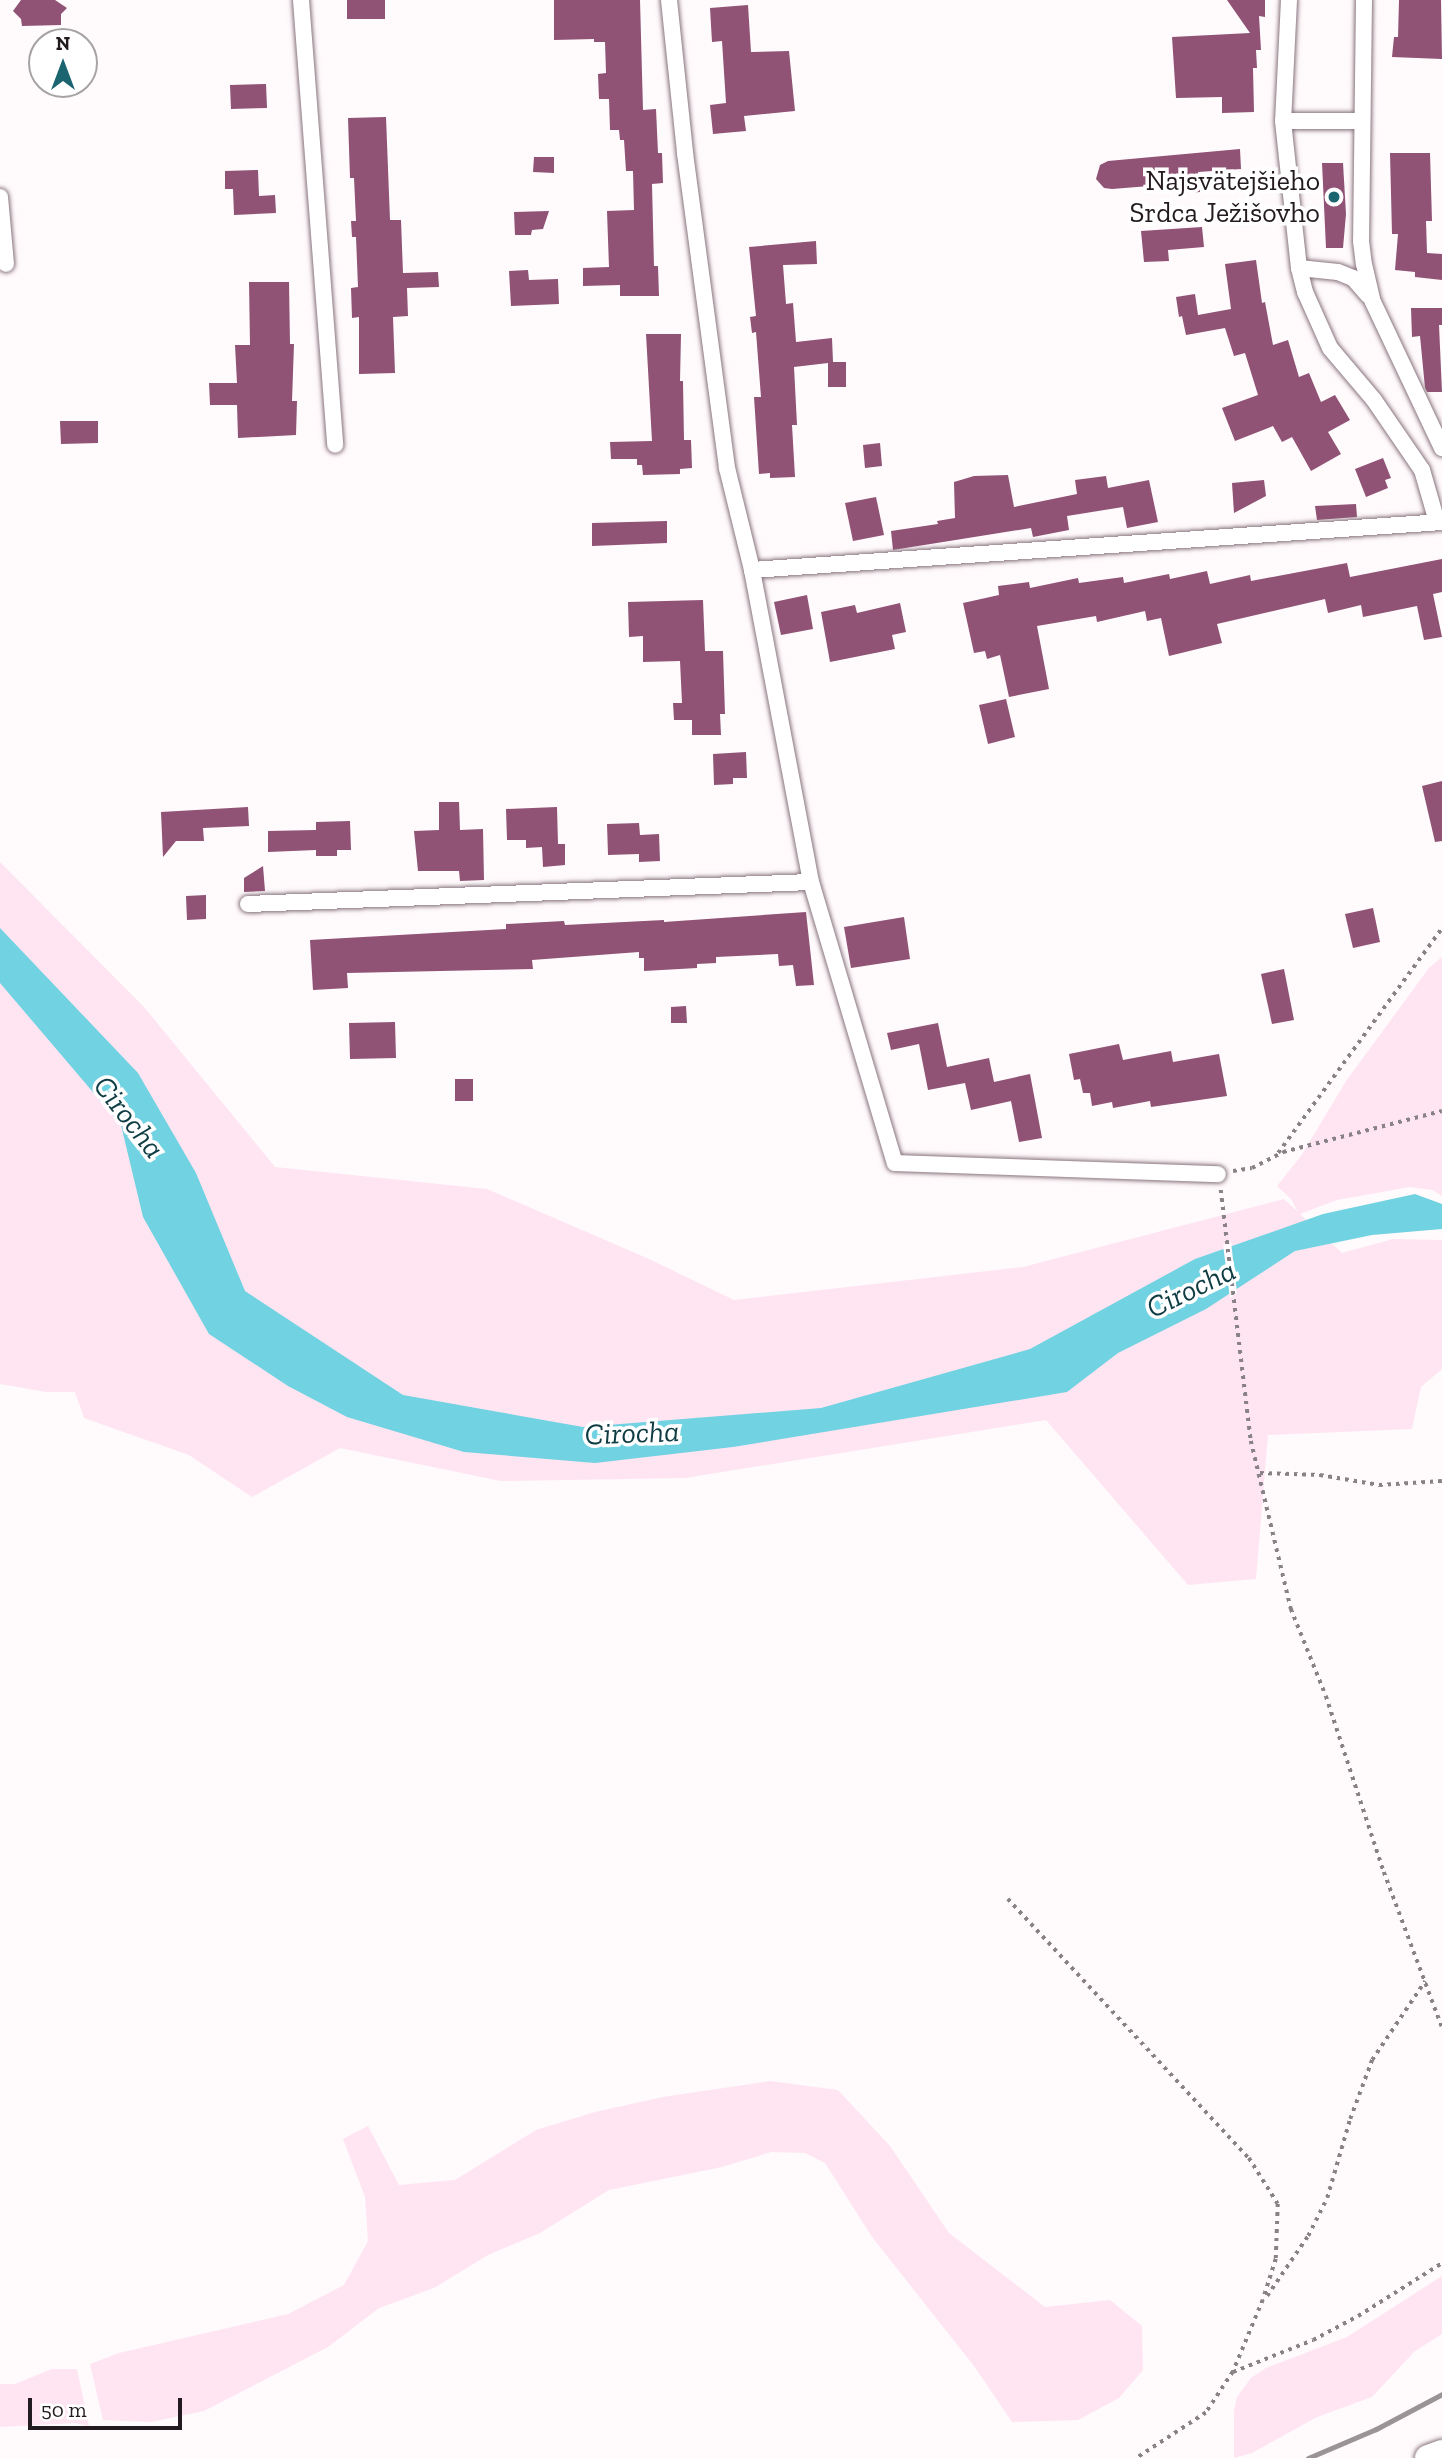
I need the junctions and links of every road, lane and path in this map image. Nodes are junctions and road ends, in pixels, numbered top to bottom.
1 (301, 0) edge
2 (669, 0) edge
3 (1289, 0) edge
4 (1364, 0) edge
5 (1283, 121) junction
6 (1362, 121) junction
7 (0, 197) edge
8 (6, 264) dead end
9 (1299, 268) junction
10 (1372, 300) junction
11 (335, 445) dead end
12 (1442, 448) edge
13 (1439, 522) edge
14 (752, 570) junction
15 (811, 882) junction
16 (248, 904) dead end
17 (1442, 928) edge
18 (1442, 1111) edge
19 (1276, 1156) junction
20 (1218, 1174) joint
21 (1222, 1202) dead end
22 (1260, 1473) junction
23 (1442, 1480) edge
24 (1008, 1899) dead end
25 (1425, 1981) junction
26 (1442, 2026) edge
27 (1442, 2263) edge
28 (1263, 2300) junction
29 (1233, 2372) junction
30 (1442, 2453) edge
31 (1137, 2458) edge
32 (1428, 2458) edge

1 - 11 street
2 - 14 street
3 - 5 street
4 - 6 street
5 - 6 street
5 - 9 street
6 - 10 street
7 - 8 street
9 - 10 street
9 - 13 street
10 - 12 street
13 - 14 street
14 - 15 street
15 - 16 street
15 - 20 street
17 - 19 path
18 - 19 path
19 - 20 path
21 - 22 path
22 - 23 path
22 - 25 path
24 - 28 path
25 - 26 path
25 - 28 path
27 - 29 path
28 - 29 path
29 - 31 path
30 - 32 main road

